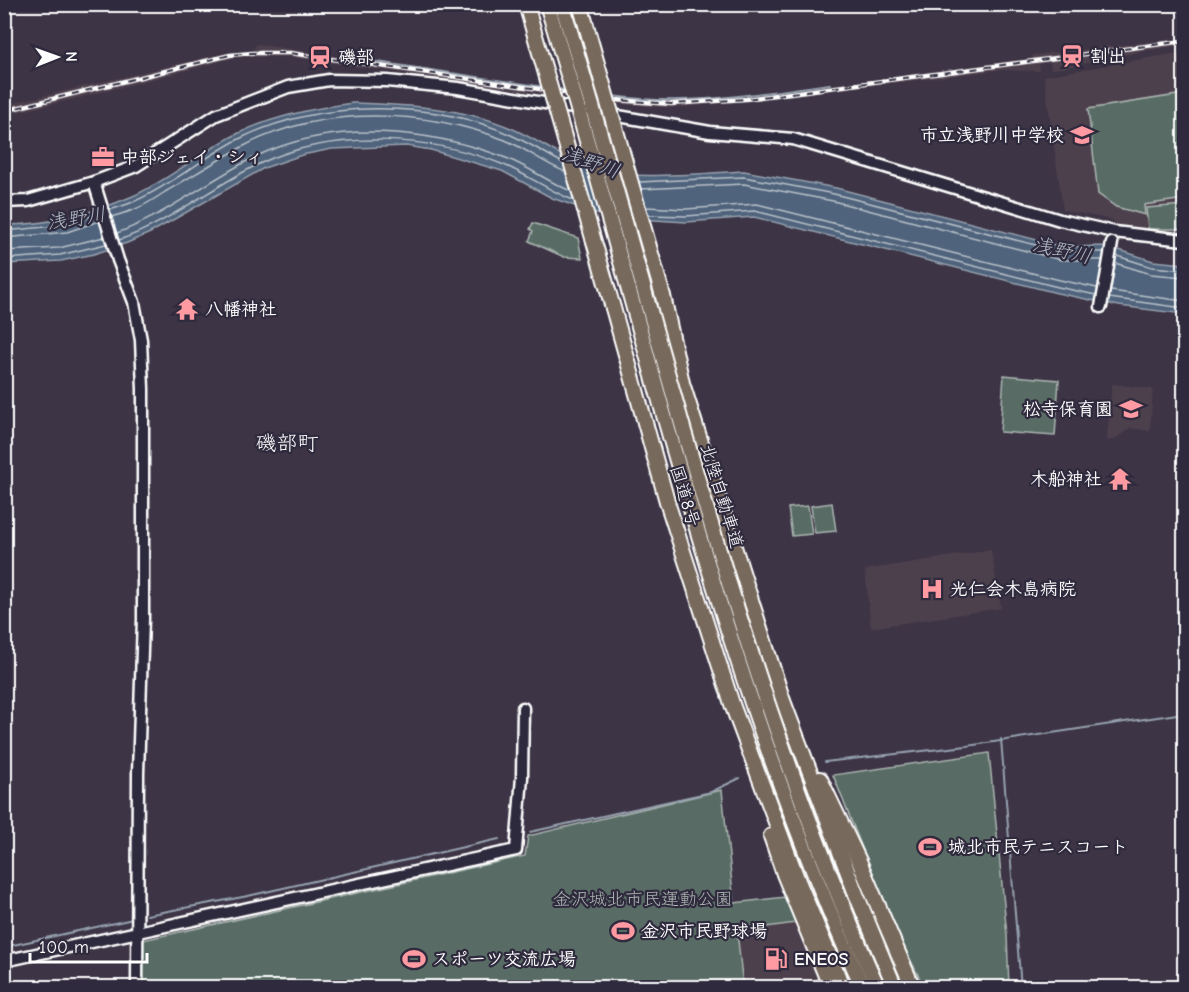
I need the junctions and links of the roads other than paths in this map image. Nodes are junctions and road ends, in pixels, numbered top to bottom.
1 (526, 4) edge
2 (547, 4) edge
3 (562, 4) edge
4 (580, 4) edge
5 (95, 188) junction
6 (4, 202) edge
7 (1185, 240) edge
8 (1112, 243) dead end
9 (1101, 308) dead end
10 (783, 701) junction
11 (524, 708) dead end
12 (746, 744) junction
13 (137, 933) junction
14 (4, 961) edge
15 (137, 987) edge
16 (831, 987) edge
17 (843, 987) edge
18 (863, 987) edge
19 (878, 987) edge
20 (895, 987) edge
21 (913, 987) edge

1 - 12 highway, 国道8号, bridge
2 - 18 highway, 北陸自動車道, bridge
3 - 19 highway, 北陸自動車道, bridge
4 - 10 highway, 国道8号, bridge
5 - 6 street
5 - 7 street
5 - 13 street
8 - 9 street
10 - 20 highway, 国道8号
10 - 21 highway
11 - 13 street
12 - 16 highway
12 - 17 highway, 国道8号
13 - 14 street
13 - 15 street

